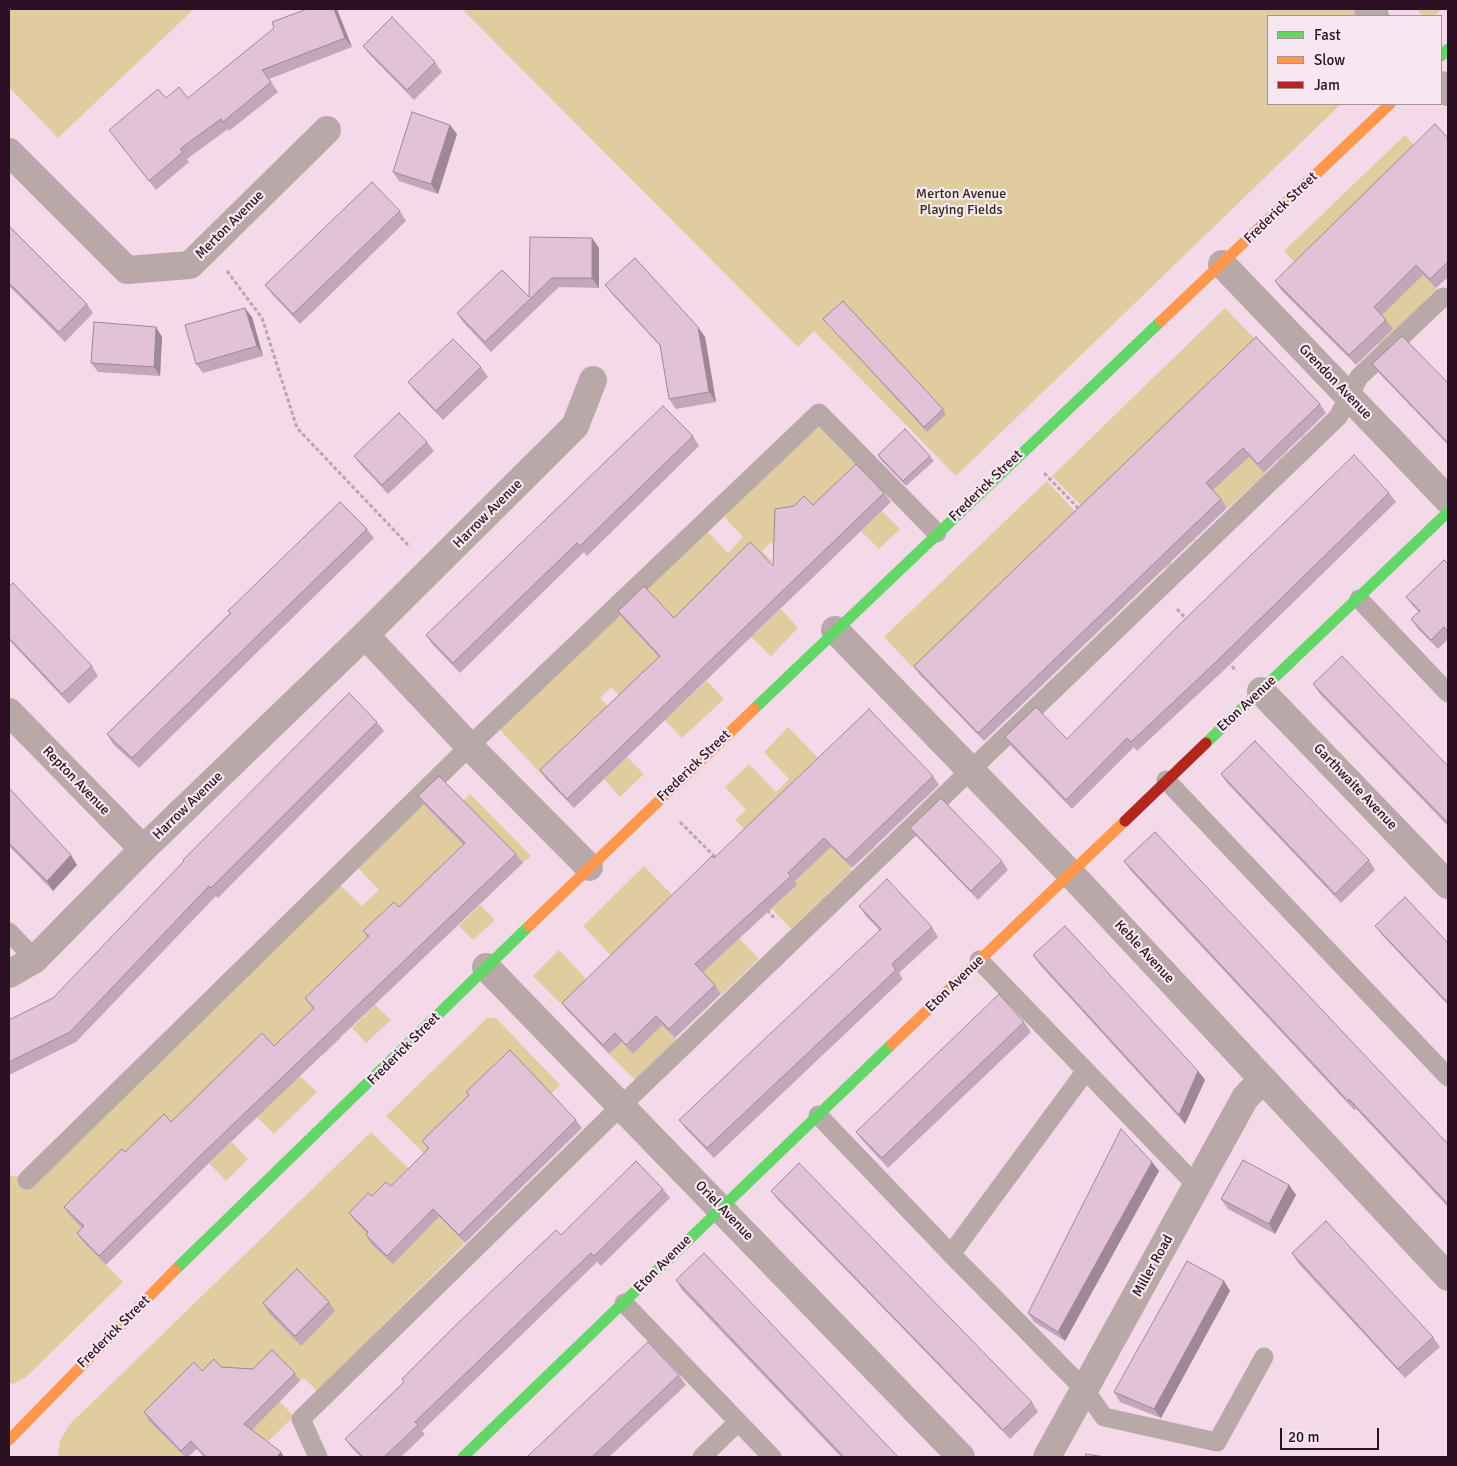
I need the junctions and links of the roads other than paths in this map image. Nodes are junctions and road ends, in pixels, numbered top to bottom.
1 (1389, 105) edge
2 (327, 130) dead end
3 (9, 152) edge
4 (1222, 264) junction
5 (1447, 298) edge
6 (593, 380) dead end
7 (1350, 398) junction
8 (1448, 500) edge
9 (1448, 512) edge
10 (937, 533) junction
11 (1359, 599) junction
12 (835, 630) junction
13 (365, 635) junction
14 (1261, 691) junction
15 (1448, 693) edge
16 (9, 712) edge
17 (470, 747) junction
18 (970, 771) junction
19 (1166, 780) junction
20 (143, 849) junction
21 (589, 867) junction
22 (1070, 873) junction
23 (1448, 884) edge
24 (9, 932) edge
25 (34, 959) junction
26 (979, 960) junction
27 (486, 967) junction
28 (9, 974) edge
29 (1085, 1072) junction
30 (1448, 1077) edge
31 (1263, 1079) junction
32 (621, 1106) junction
33 (818, 1115) junction
34 (27, 1180) dead end
35 (1197, 1186) junction
36 (721, 1207) junction
37 (951, 1254) junction
38 (1448, 1277) edge
39 (624, 1303) junction
40 (1264, 1357) dead end
41 (1085, 1390) junction
42 (738, 1422) junction
43 (9, 1440) edge
44 (318, 1457) edge
45 (463, 1457) edge
46 (702, 1457) edge
47 (772, 1457) edge
48 (961, 1457) edge
49 (1047, 1457) edge

1 - 4 main road, Frederick Street
2 - 3 street, Merton Avenue
4 - 7 street, Grendon Avenue
4 - 10 main road, Frederick Street
5 - 7 lane
6 - 13 street, Harrow Avenue
7 - 8 street, Grendon Avenue
7 - 18 lane
9 - 11 main road, Eton Avenue
10 - 12 main road, Frederick Street
10 - 17 lane
11 - 14 main road, Eton Avenue
11 - 15 lane
12 - 18 street, Keble Avenue
12 - 21 main road, Frederick Street
13 - 17 street
13 - 20 street, Harrow Avenue
14 - 19 main road, Eton Avenue
14 - 23 street, Garthwaite Avenue
16 - 20 street, Repton Avenue
17 - 21 street
17 - 34 lane
18 - 22 street, Keble Avenue
18 - 32 lane
19 - 22 main road, Eton Avenue
19 - 30 lane
20 - 25 street, Harrow Avenue
21 - 27 main road, Frederick Street
22 - 26 main road, Eton Avenue
22 - 31 street, Keble Avenue
24 - 25 lane
25 - 28 street, Harrow Avenue
26 - 29 lane
26 - 33 main road, Eton Avenue
27 - 32 street, Oriel Avenue
27 - 43 main road, Frederick Street
29 - 35 lane
29 - 37 lane
31 - 35 street, Miller Road
31 - 38 street, Keble Avenue
32 - 36 street, Oriel Avenue
32 - 44 lane
33 - 36 main road, Eton Avenue
33 - 37 lane
35 - 41 street, Miller Road
36 - 39 main road, Eton Avenue
36 - 48 street, Oriel Avenue
37 - 41 lane
39 - 42 lane
39 - 45 main road, Eton Avenue
40 - 41 lane
41 - 49 street, Miller Road
42 - 46 lane
42 - 47 lane

